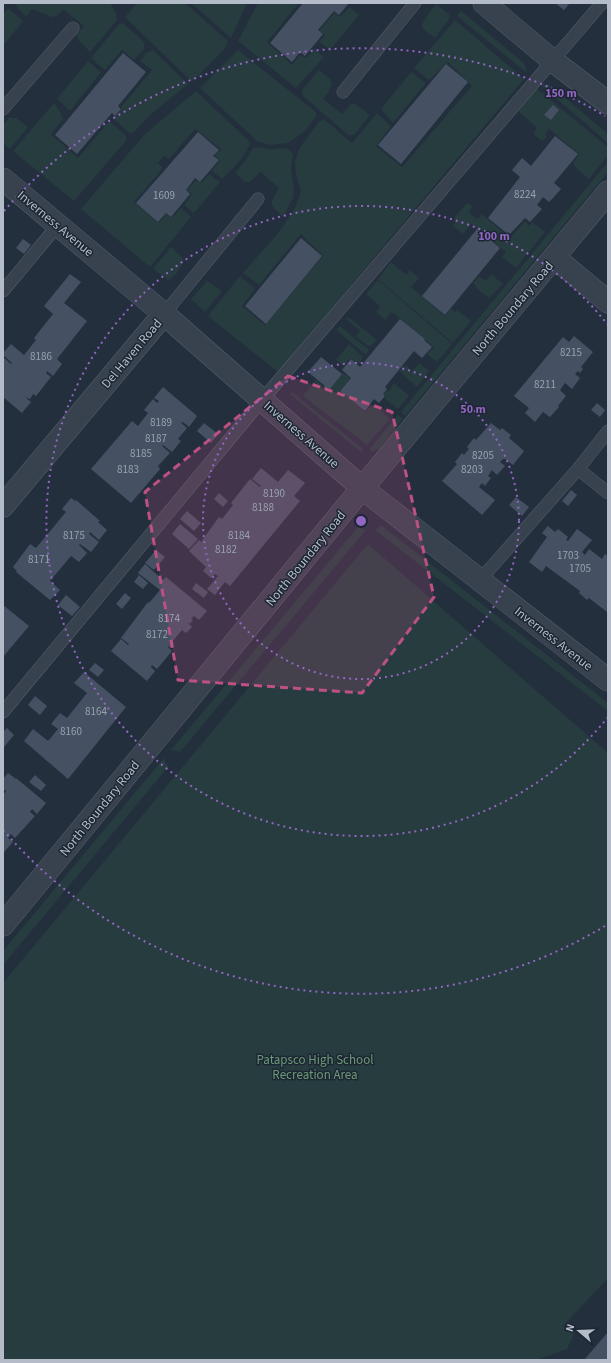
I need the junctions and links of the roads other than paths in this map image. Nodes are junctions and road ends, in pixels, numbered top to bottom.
1 (415, 3) edge
2 (484, 3) edge
3 (602, 3) edge
4 (72, 28) dead end
5 (553, 61) junction
6 (343, 92) dead end
7 (608, 103) edge
8 (3, 109) edge
9 (3, 179) edge
10 (608, 192) edge
11 (258, 198) dead end
12 (58, 225) junction
13 (554, 258) junction
14 (3, 291) edge
15 (608, 302) edge
16 (164, 314) junction
17 (262, 400) junction
18 (608, 431) edge
19 (578, 470) junction
20 (362, 488) junction
21 (608, 492) edge
22 (3, 506) edge
23 (480, 580) junction
24 (608, 680) edge
25 (3, 712) edge
26 (3, 925) edge

1 - 6 lane
2 - 5 street
3 - 5 lane
4 - 8 lane
5 - 7 street
5 - 17 lane
9 - 12 street, Inverness Avenue
10 - 13 street, North Boundary Road
11 - 16 lane, Del Haven Road
12 - 14 lane
12 - 16 street, Inverness Avenue
13 - 15 street
13 - 20 street, North Boundary Road
16 - 17 street, Inverness Avenue
16 - 22 street, Del Haven Road
17 - 20 street, Inverness Avenue
17 - 25 lane
18 - 19 lane
19 - 21 lane
19 - 23 lane
20 - 23 street, Inverness Avenue
20 - 26 street, North Boundary Road
23 - 24 street, Inverness Avenue

